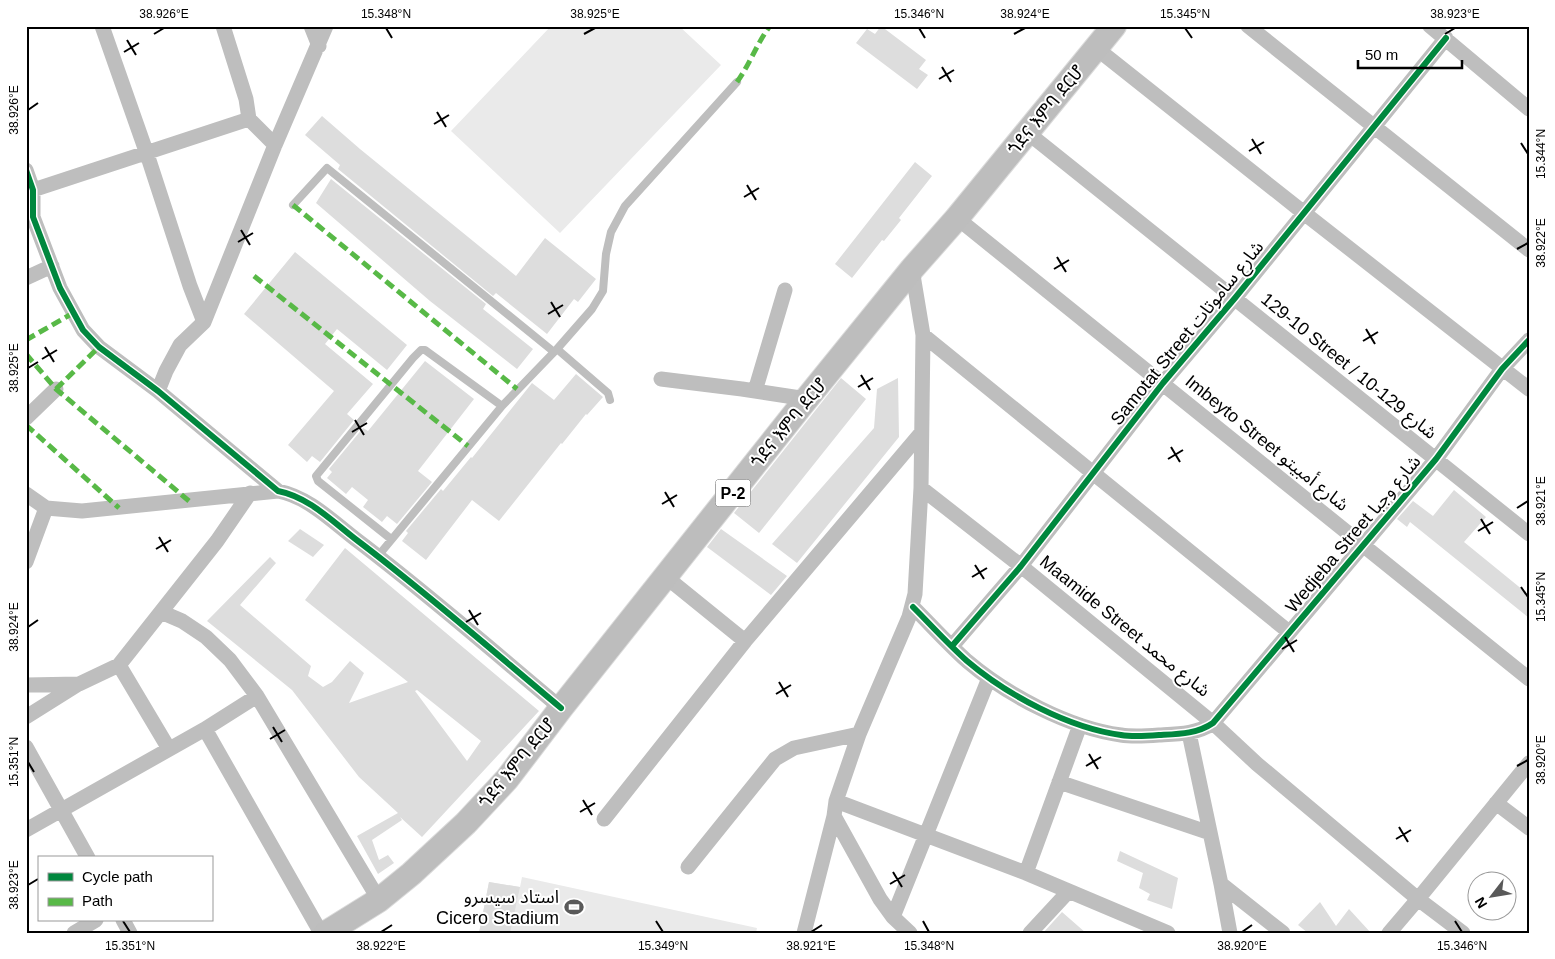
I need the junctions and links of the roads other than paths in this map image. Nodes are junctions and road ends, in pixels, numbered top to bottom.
1 (102, 26) edge
2 (223, 26) edge
3 (311, 26) edge
4 (326, 26) edge
5 (1114, 26) edge
6 (1248, 26) edge
7 (1430, 26) edge
8 (1446, 38) junction
9 (319, 46) junction
10 (1096, 48) junction
11 (738, 82) dead end
12 (1529, 109) edge
13 (249, 119) junction
14 (1375, 127) junction
15 (1028, 133) junction
16 (276, 145) junction
17 (147, 154) junction
18 (26, 170) edge
19 (33, 190) junction
20 (293, 205) dead end
21 (1304, 214) junction
22 (957, 218) junction
23 (1529, 250) edge
24 (52, 266) junction
25 (912, 269) junction
26 (26, 278) edge
27 (785, 290) dead end
28 (1235, 298) junction
29 (204, 322) junction
30 (922, 336) junction
31 (1529, 340) edge
32 (556, 350) junction
33 (1502, 369) junction
34 (661, 379) dead end
35 (1163, 383) junction
36 (1529, 389) edge
37 (56, 390) dead end
38 (158, 391) junction
39 (755, 391) junction
40 (807, 399) junction
41 (610, 400) dead end
42 (502, 406) junction
43 (26, 418) edge
44 (922, 432) junction
45 (1436, 459) junction
46 (1093, 472) junction
47 (921, 488) junction
48 (278, 491) junction
49 (26, 494) edge
50 (250, 494) junction
51 (46, 508) junction
52 (1529, 534) edge
53 (391, 539) junction
54 (1363, 545) junction
55 (378, 556) junction
56 (26, 562) edge
57 (1022, 566) junction
58 (666, 577) junction
59 (913, 607) junction
60 (162, 612) junction
61 (1289, 632) junction
62 (745, 641) junction
63 (952, 646) junction
64 (119, 665) junction
65 (988, 678) junction
66 (1529, 679) edge
67 (79, 684) junction
68 (26, 685) edge
69 (256, 696) junction
70 (561, 708) junction
71 (26, 717) edge
72 (1214, 722) junction
73 (1080, 724) junction
74 (205, 729) junction
75 (1189, 733) junction
76 (859, 734) junction
77 (26, 747) edge
78 (169, 749) junction
79 (1529, 763) edge
80 (1059, 782) junction
81 (836, 801) junction
82 (1496, 803) junction
83 (62, 809) junction
84 (834, 816) junction
85 (604, 819) dead end
86 (1529, 828) edge
87 (26, 830) edge
88 (1210, 833) junction
89 (926, 835) junction
90 (87, 856) edge
91 (688, 866) dead end
92 (1026, 873) junction
93 (1221, 884) junction
94 (1068, 892) junction
95 (1418, 899) junction
96 (378, 900) junction
97 (893, 917) junction
98 (93, 922) edge
99 (74, 933) edge
100 (321, 933) edge
101 (326, 933) edge
102 (804, 933) edge
103 (910, 933) edge
104 (1030, 933) edge
105 (1168, 933) edge
106 (1230, 933) edge
107 (1283, 933) edge
108 (1388, 933) edge
109 (1463, 933) edge

1 - 17 street
2 - 13 street
3 - 9 street
4 - 9 street
5 - 10 highway, ጎደና እምባ ደርሆ / P-2
6 - 14 street
7 - 8 street
8 - 12 street
8 - 14 street, Samotat Street شارع ساموتات
9 - 16 street
10 - 15 highway, ጎደና እምባ ደርሆ / P-2
10 - 21 street
11 - 32 lane
13 - 16 street
13 - 17 street
14 - 21 street, Samotat Street شارع ساموتات
14 - 23 street
15 - 22 highway, ጎደና እምባ ደርሆ / P-2
15 - 28 street, 129-10 Street / شارع 129-10
16 - 29 street
17 - 19 street
17 - 29 street
18 - 19 street
19 - 24 street
20 - 32 lane
21 - 28 street, Samotat Street شارع ساموتات
21 - 33 street
22 - 25 highway, ጎደና እምባ ደርሆ / P-2
22 - 35 street, Imbeyto Street شارع أمبيتو
24 - 26 street
24 - 38 street
25 - 30 street
25 - 40 highway, ጎደና እምባ ደርሆ / P-2
27 - 39 street
28 - 35 street, Samotat Street شارع ساموتات
28 - 45 street, 129-10 Street / شارع 129-10
29 - 38 street
30 - 44 street
30 - 46 street
31 - 33 street, Wedjeba Street شارع وجبا
32 - 41 lane
32 - 42 lane
33 - 36 street
33 - 45 street, Wedjeba Street شارع وجبا
34 - 39 street
35 - 46 street, Samotat Street شارع ساموتات
35 - 54 street, Imbeyto Street شارع أمبيتو
37 - 43 street
38 - 48 street
39 - 40 street
40 - 58 highway, ጎደና እምባ ደርሆ / P-2
42 - 53 lane
42 - 53 lane
44 - 47 street
44 - 62 street
45 - 52 street, 129-10 Street / شارع 129-10
45 - 54 street, Wedjeba Street شارع وجبا
46 - 57 street, Samotat Street شارع ساموتات
46 - 61 street
47 - 57 street, Maamide Street شارع محمد
47 - 59 street
48 - 50 street
48 - 55 street
49 - 51 street
50 - 51 street
50 - 60 street
51 - 56 street
53 - 55 lane
54 - 61 street, Wedjeba Street شارع وجبا
54 - 66 street, Imbeyto Street شارع أمبيتو
55 - 70 street
57 - 63 street, Samotat Street شارع ساموتات
57 - 72 street, Maamide Street شارع محمد
58 - 62 street
58 - 70 highway, ጎደና እምባ ደርሆ / P-2
59 - 63 street, Wedjeba Street شارع وجبا
59 - 76 street
60 - 64 street
60 - 69 street
61 - 72 street, Wedjeba Street شارع وجبا
62 - 85 street
63 - 65 street, Wedjeba Street شارع وجبا
64 - 67 street
64 - 78 street
65 - 73 street, Wedjeba Street شارع وجبا
65 - 89 street
67 - 68 street
67 - 71 street
69 - 74 street
69 - 96 street
70 - 96 highway, ጎደና እምባ ደርሆ / P-2
72 - 75 street, Wedjeba Street شارع وجبا
72 - 95 street, Maamide Street شارع محمد
73 - 75 street, Wedjeba Street شارع وجبا
73 - 80 street
74 - 78 street
74 - 100 street
75 - 88 street
76 - 81 street
76 - 91 street
77 - 83 street
78 - 83 street
79 - 82 street
80 - 88 street
80 - 92 street
81 - 84 street
81 - 89 street
82 - 86 street
82 - 95 street
83 - 87 street
83 - 90 street
84 - 97 street
84 - 102 street
88 - 93 street
89 - 92 street
89 - 97 street
92 - 94 street
93 - 106 street
93 - 107 street
94 - 104 street
94 - 105 street
95 - 108 street
95 - 109 street, Maamide Street شارع محمد
96 - 101 highway, ጎደና እምባ ደርሆ / P-2
97 - 103 street
98 - 99 street

